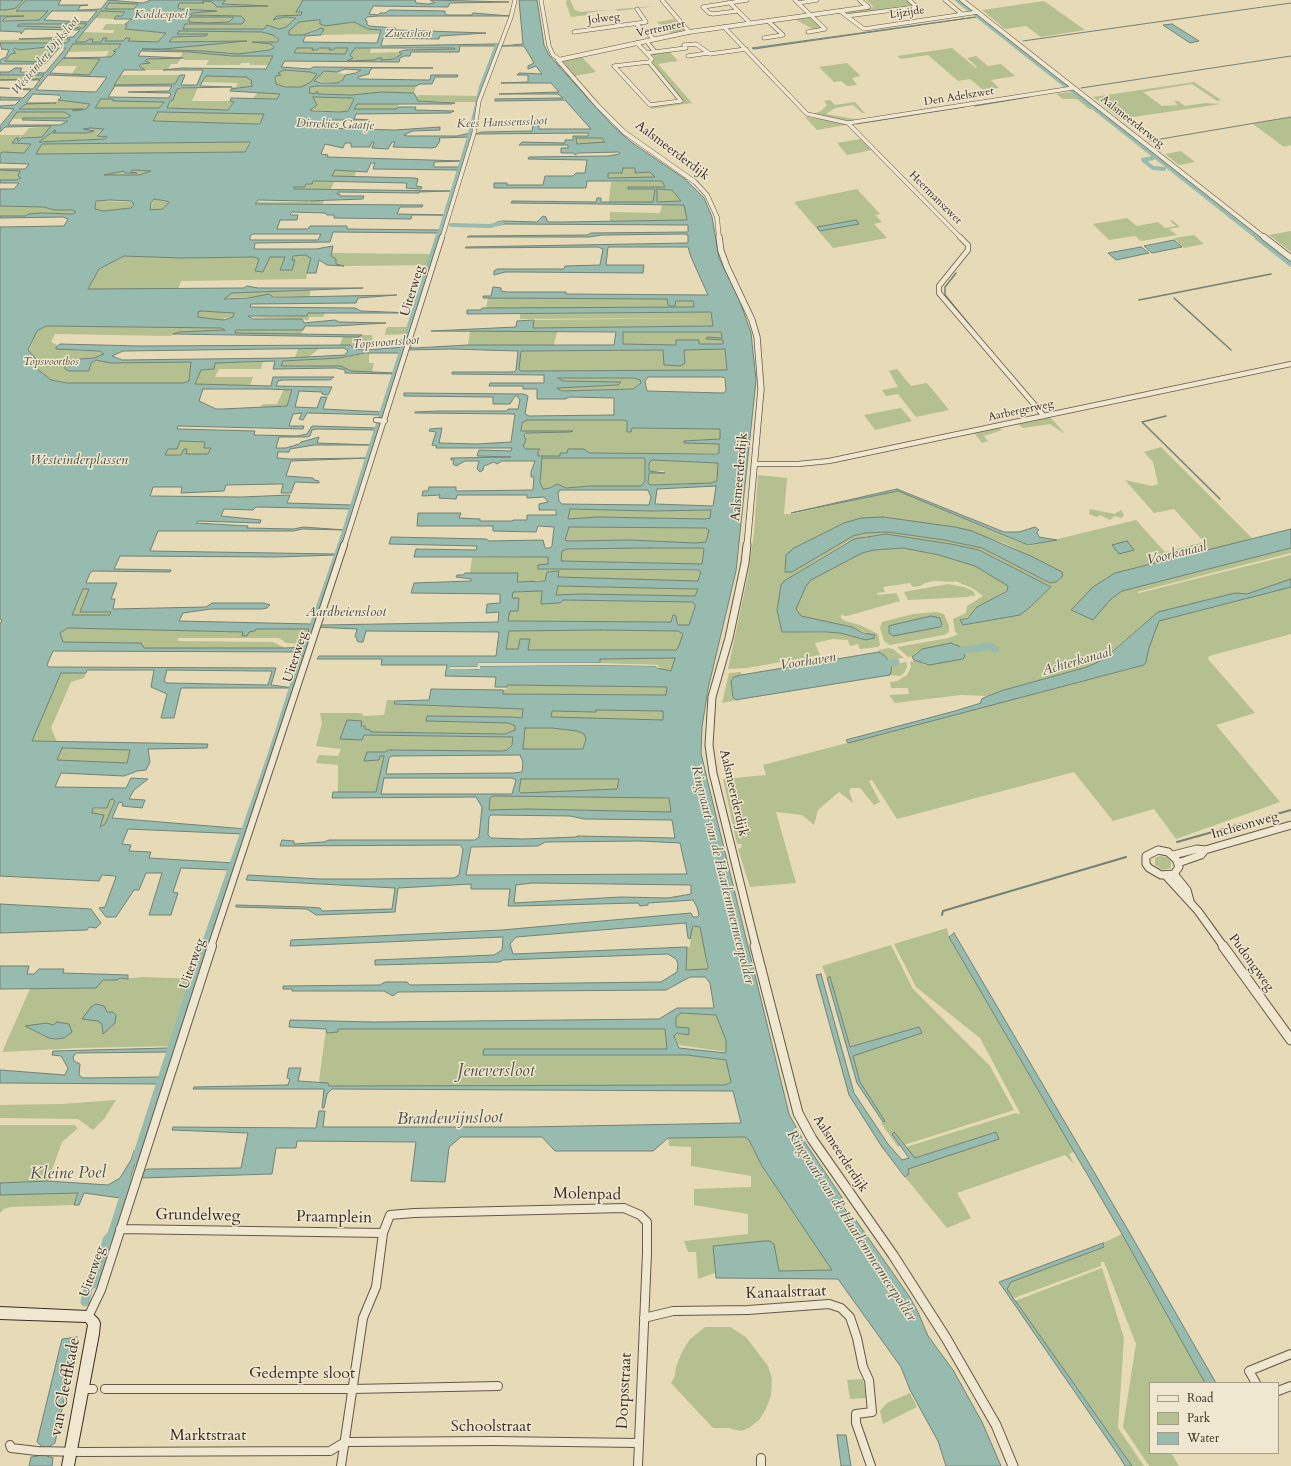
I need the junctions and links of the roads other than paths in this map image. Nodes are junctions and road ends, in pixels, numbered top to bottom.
1 (515, 0) edge
2 (541, 0) edge
3 (747, 0) edge
4 (817, 0) edge
5 (860, 0) edge
6 (909, 0) edge
7 (945, 0) edge
8 (962, 0) edge
9 (796, 1) edge
10 (663, 2) edge
11 (729, 2) junction
12 (637, 9) dead end
13 (737, 11) junction
14 (840, 11) junction
15 (975, 13) junction
16 (963, 14) junction
17 (811, 15) junction
18 (846, 16) junction
19 (768, 21) junction
20 (750, 23) junction
21 (636, 24) junction
22 (724, 27) junction
23 (574, 32) dead end
24 (689, 32) junction
25 (808, 32) dead end
26 (764, 38) dead end
27 (654, 39) junction
28 (637, 43) junction
29 (648, 43) dead end
30 (746, 49) junction
31 (655, 52) junction
32 (647, 53) junction
33 (708, 53) junction
34 (688, 56) dead end
35 (559, 59) junction
36 (649, 62) junction
37 (1070, 88) junction
38 (848, 123) junction
39 (1291, 258) edge
40 (1291, 364) edge
41 (1044, 416) junction
42 (376, 420) dead end
43 (383, 421) junction
44 (754, 464) junction
45 (1291, 825) edge
46 (1206, 850) junction
47 (1173, 855) junction
48 (1178, 863) junction
49 (1174, 874) junction
50 (1166, 876) junction
51 (1190, 901) junction
52 (1291, 1040) edge
53 (500, 1210) joint
54 (120, 1229) junction
55 (275, 1232) joint
56 (383, 1233) junction
57 (0, 1313) edge
58 (88, 1317) junction
59 (644, 1318) junction
60 (1291, 1354) edge
61 (1255, 1382) edge
62 (498, 1386) dead end
63 (1291, 1386) edge
64 (106, 1389) dead end
65 (352, 1389) junction
66 (1279, 1391) edge
67 (345, 1442) junction
68 (638, 1443) junction
69 (10, 1445) dead end
70 (70, 1452) junction
71 (68, 1466) edge
72 (341, 1466) edge
73 (638, 1466) edge
74 (871, 1466) edge
75 (1013, 1466) edge

1 - 43 street, Uiterweg
2 - 35 street, Aalsmeerderdijk
3 - 11 street
4 - 9 street
5 - 14 street, Verremeer
6 - 18 street
7 - 16 street
8 - 15 street, Aalsmeerderweg
9 - 17 street
10 - 24 street
11 - 13 street
11 - 13 street
12 - 21 street, Jolweg
13 - 20 street
14 - 17 street, Verremeer
14 - 18 street
15 - 16 street, Lijzijde
15 - 37 street, Aalsmeerderweg
16 - 18 street, Lijzijde
17 - 19 street, Verremeer
17 - 25 street
19 - 20 street, Verremeer
19 - 26 street
20 - 22 street, Verremeer
21 - 23 street, Jolweg
21 - 27 street, Jolweg
22 - 24 street, Verremeer
22 - 30 street
24 - 27 street, Verremeer
27 - 28 street, Verremeer
28 - 32 street
28 - 35 street, Verremeer
29 - 31 street
30 - 33 street
30 - 38 street
31 - 32 street
31 - 33 street
32 - 36 street
33 - 34 street
35 - 44 street, Aalsmeerderdijk
36 - 36 street
37 - 38 street, Den Adelszwet
37 - 39 street, Aalsmeerderweg
38 - 41 street, Heermanszwet
40 - 41 street, Aarbergerweg
41 - 44 street, Aarbergerweg
42 - 43 street
43 - 54 street, Uiterweg
44 - 75 street, Aalsmeerderdijk
45 - 46 street, Incheonweg
46 - 47 street, Incheonweg
46 - 48 street, Incheonweg
47 - 48 street
47 - 50 street
48 - 49 street
49 - 50 street
49 - 51 street, Pudongweg
50 - 51 street, Pudongweg
51 - 52 street, Pudongweg
53 - 56 street, Praamplein
53 - 59 street, Molenpad
54 - 55 street, Grundelweg
54 - 58 street, Uiterweg
55 - 56 street, Praamplein
56 - 65 street
57 - 58 main road
58 - 70 main road, van Cleeffkade
59 - 68 street, Dorpsstraat
59 - 74 street, Kanaalstraat
60 - 61 street
62 - 65 street, Gedempte sloot
63 - 66 street
64 - 65 street, Gedempte sloot
65 - 67 street
67 - 68 street, Schoolstraat
67 - 70 street, Marktstraat
67 - 72 street
68 - 73 street, Dorpsstraat
69 - 70 street, Marktstraat
70 - 71 main road, van Cleeffkade

